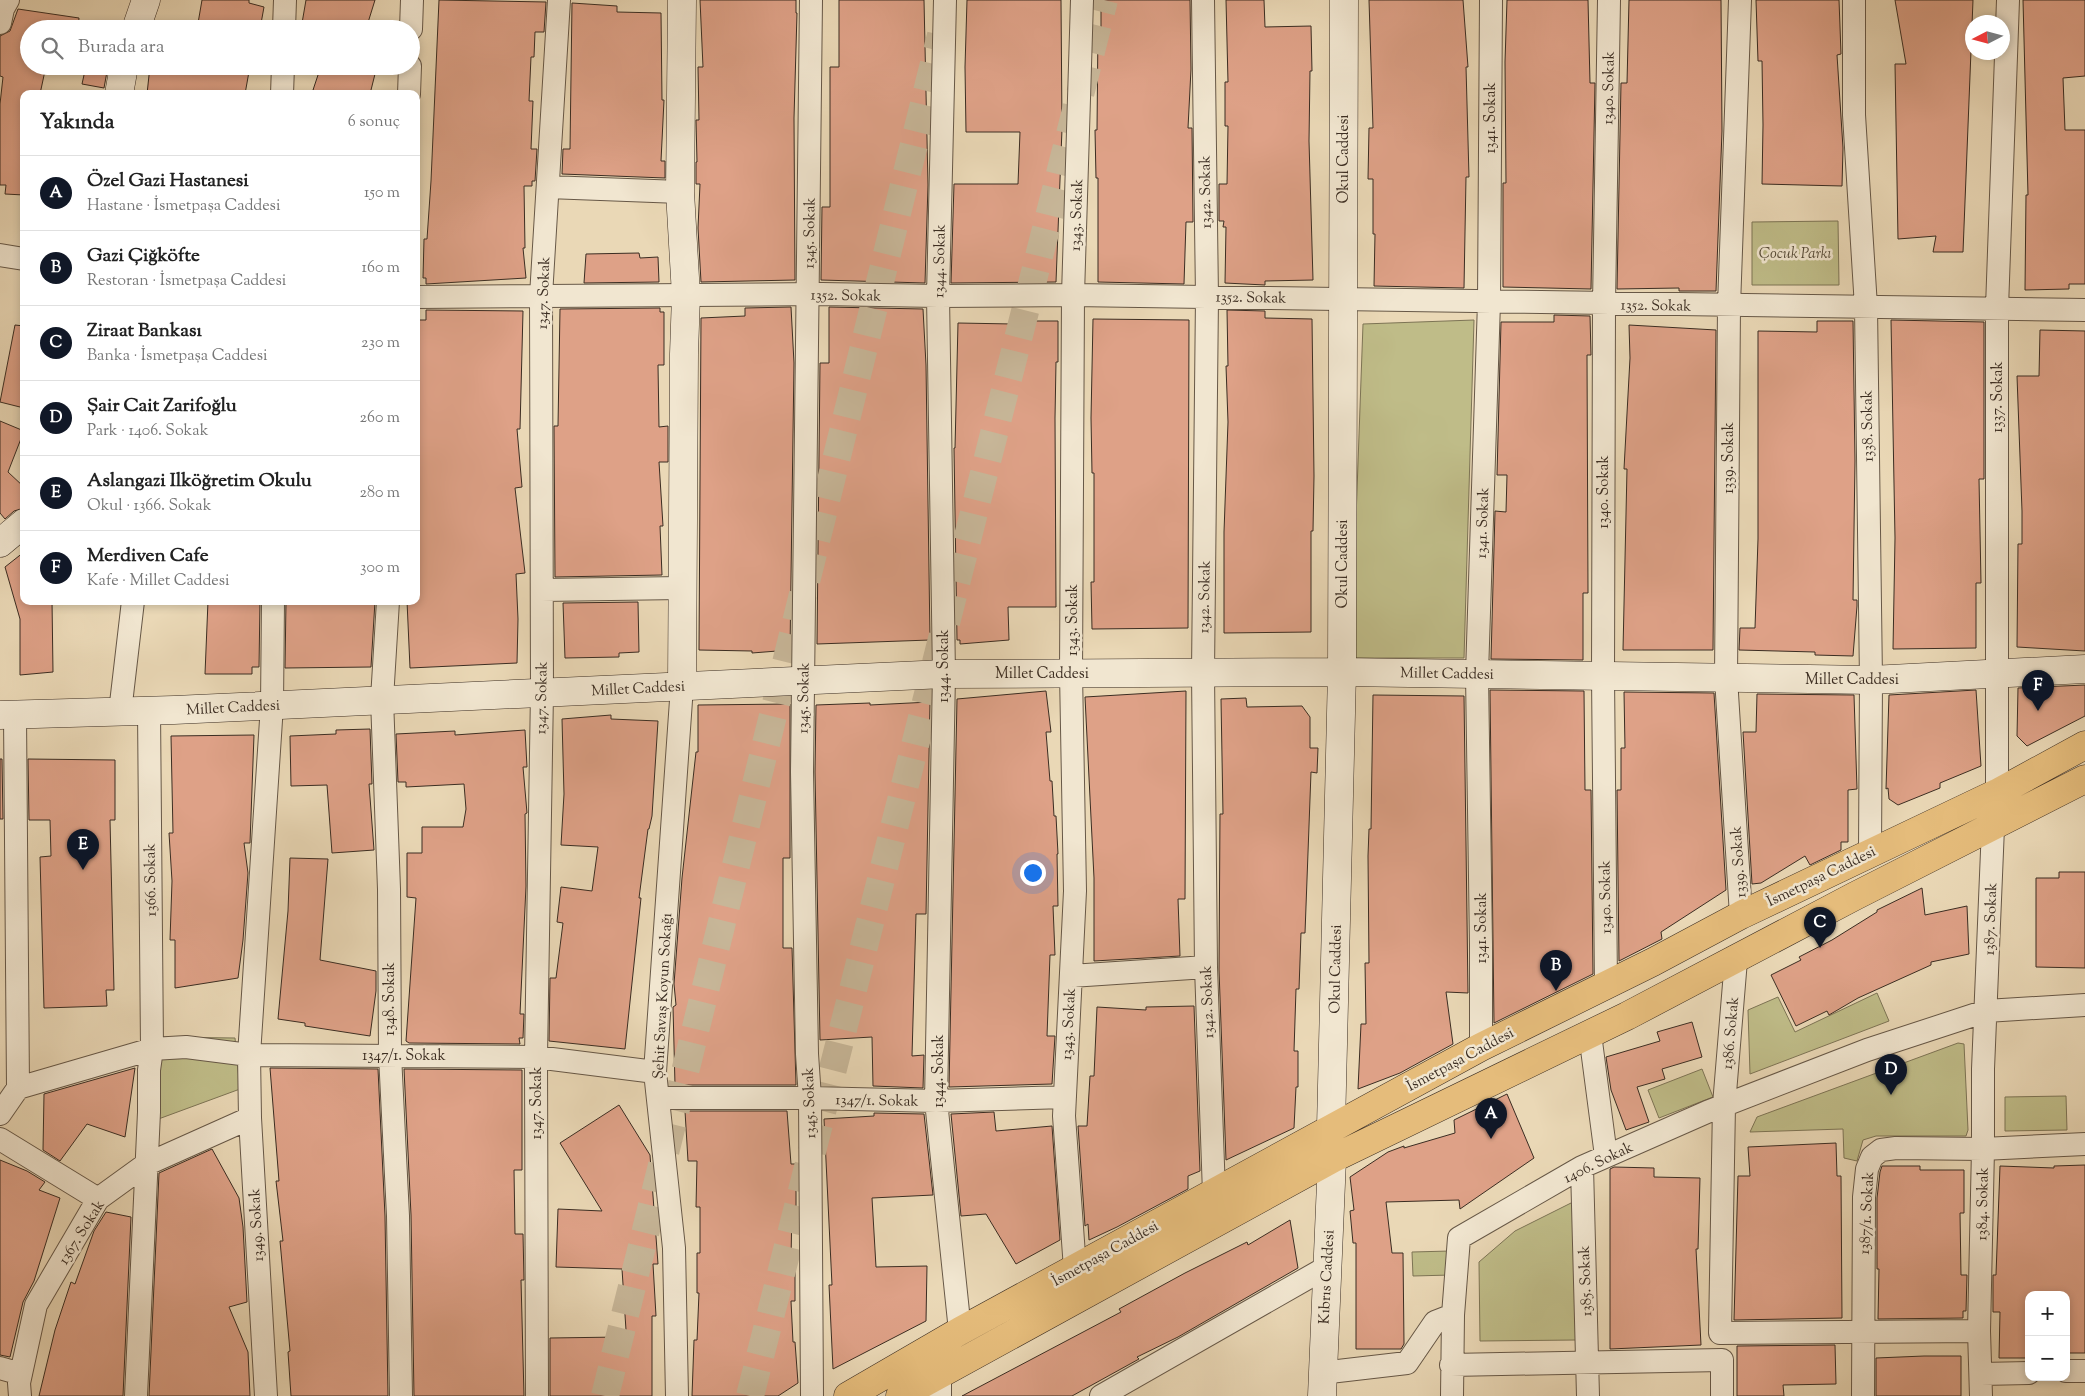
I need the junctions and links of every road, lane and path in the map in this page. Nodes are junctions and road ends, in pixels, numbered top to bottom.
1 (8, 0) edge
2 (146, 0) edge
3 (286, 0) edge
4 (412, 0) edge
5 (559, 0) edge
6 (682, 0) edge
7 (811, 0) edge
8 (945, 0) edge
9 (1082, 0) edge
10 (1203, 0) edge
11 (1344, 0) edge
12 (1491, 0) edge
13 (1609, 0) edge
14 (1740, 0) edge
15 (1854, 0) edge
16 (2008, 0) edge
17 (139, 20) edge
18 (285, 20) edge
19 (411, 20) edge
20 (0, 23) edge
21 (122, 75) edge
22 (283, 75) edge
23 (410, 75) edge
24 (120, 90) edge
25 (282, 90) edge
26 (409, 90) edge
27 (548, 187) junction
28 (680, 192) junction
29 (0, 255) edge
30 (20, 258) edge
31 (808, 294) junction
32 (686, 295) junction
33 (1073, 295) junction
34 (541, 296) junction
35 (938, 296) junction
36 (420, 297) edge
37 (1207, 297) junction
38 (1342, 298) junction
39 (1488, 302) junction
40 (1604, 304) junction
41 (1729, 306) junction
42 (1866, 307) junction
43 (1997, 308) junction
44 (2085, 310) edge
45 (681, 588) junction
46 (542, 590) junction
47 (133, 605) edge
48 (272, 605) edge
49 (388, 605) edge
50 (2085, 669) edge
51 (1203, 672) junction
52 (1342, 672) junction
53 (1072, 673) junction
54 (944, 674) junction
55 (1477, 674) junction
56 (1996, 674) junction
57 (1603, 676) junction
58 (1726, 678) junction
59 (804, 680) junction
60 (1871, 680) junction
61 (682, 686) junction
62 (542, 692) junction
63 (382, 699) junction
64 (272, 705) junction
65 (149, 711) junction
66 (120, 712) junction
67 (8, 715) edge
68 (2085, 745) edge
69 (2085, 779) edge
70 (1997, 793) junction
71 (1993, 826) junction
72 (1870, 852) junction
73 (1741, 915) junction
74 (8, 918) edge
75 (1736, 960) junction
76 (1206, 967) junction
77 (1071, 976) junction
78 (1606, 985) junction
79 (2085, 1005) edge
80 (1986, 1011) junction
81 (1590, 1034) junction
82 (1480, 1046) junction
83 (152, 1049) junction
84 (390, 1054) junction
85 (249, 1055) junction
86 (536, 1057) junction
87 (655, 1072) junction
88 (18, 1088) junction
89 (1065, 1097) junction
90 (658, 1098) junction
91 (810, 1098) junction
92 (936, 1101) junction
93 (1724, 1106) junction
94 (0, 1114) edge
95 (250, 1118) junction
96 (1331, 1127) junction
97 (0, 1139) edge
98 (2085, 1144) edge
99 (1983, 1149) junction
100 (1606, 1156) junction
101 (1332, 1159) junction
102 (145, 1165) junction
103 (1582, 1167) junction
104 (1214, 1193) junction
105 (98, 1199) junction
106 (1326, 1267) junction
107 (1075, 1269) junction
108 (1453, 1316) junction
109 (960, 1331) junction
110 (1979, 1331) junction
111 (1720, 1333) junction
112 (1864, 1333) junction
113 (1722, 1360) junction
114 (1587, 1362) junction
115 (1451, 1365) junction
116 (11, 1371) edge
117 (2070, 1371) edge
118 (2085, 1371) edge
119 (2025, 1374) edge
120 (1322, 1384) edge
121 (1981, 1385) edge
122 (940, 1386) edge
123 (20, 1396) edge
124 (136, 1396) edge
125 (266, 1396) edge
126 (401, 1396) edge
127 (537, 1396) edge
128 (677, 1396) edge
129 (812, 1396) edge
130 (848, 1396) edge
131 (900, 1396) edge
132 (1102, 1396) edge
133 (1452, 1396) edge
134 (1588, 1396) edge
135 (1722, 1396) edge
136 (1863, 1396) edge

1 - 20 street
2 - 17 main road
3 - 18 street
4 - 19 street
5 - 27 street, 1347. Sokak
6 - 28 main road
7 - 31 street, 1345. Sokak
8 - 35 street, 1344. Sokak
9 - 33 street, 1343. Sokak
10 - 37 street, 1342. Sokak
11 - 38 main road, Okul Caddesi
12 - 39 street, 1341. Sokak
13 - 40 street, 1340. Sokak
14 - 41 street, 1339. Sokak
15 - 42 street, 1338. Sokak
16 - 43 street, 1337. Sokak
21 - 24 main road
22 - 25 street
23 - 26 street
27 - 28 street
27 - 34 street, 1347. Sokak
28 - 32 main road
29 - 30 street
31 - 32 street, 1352. Sokak
31 - 35 street, 1352. Sokak
31 - 59 street, 1345. Sokak
32 - 34 street, 1352. Sokak
32 - 45 main road
33 - 35 street, 1352. Sokak
33 - 37 street, 1352. Sokak
33 - 53 street, 1343. Sokak
34 - 36 street, 1352. Sokak
34 - 46 street, 1347. Sokak
35 - 54 street, 1344. Sokak
37 - 38 street, 1352. Sokak
37 - 51 street, 1342. Sokak
38 - 39 street, 1352. Sokak
38 - 52 main road, Okul Caddesi
39 - 40 street, 1352. Sokak
39 - 55 street, 1341. Sokak
40 - 41 street, 1352. Sokak
40 - 57 street, 1340. Sokak
41 - 42 street, 1352. Sokak
41 - 58 street, 1339. Sokak
42 - 43 street, 1352. Sokak
42 - 60 street, 1338. Sokak
43 - 44 street, 1352. Sokak
43 - 56 street, 1337. Sokak
45 - 46 street
45 - 61 main road
46 - 62 street, 1347. Sokak
47 - 66 street
48 - 64 street, 1349. Sokak
49 - 63 street, 1348. Sokak
50 - 56 main road, Millet Caddesi
51 - 52 main road, Millet Caddesi
51 - 53 main road, Millet Caddesi
51 - 76 street, 1342. Sokak
52 - 55 main road, Millet Caddesi
52 - 96 main road, Okul Caddesi
53 - 54 main road, Millet Caddesi
53 - 77 street, 1343. Sokak
54 - 59 main road, Millet Caddesi
54 - 92 street, 1344. Sokak
55 - 57 main road, Millet Caddesi
55 - 82 street, 1341. Sokak
56 - 60 main road, Millet Caddesi
56 - 70 street, 1337. Sokak
57 - 58 main road, Millet Caddesi
57 - 78 street, 1340. Sokak
58 - 60 main road, Millet Caddesi
58 - 73 street, 1339. Sokak
59 - 61 main road, Millet Caddesi
59 - 91 street, 1345. Sokak
60 - 72 street, 1338. Sokak
61 - 62 main road, Millet Caddesi
61 - 87 street, Şehit Savaş Koyun Sokağı
62 - 63 main road, Millet Caddesi
62 - 86 street, 1347. Sokak
63 - 64 main road, Millet Caddesi
63 - 84 street, 1348. Sokak
64 - 65 main road, Millet Caddesi
64 - 85 street, 1349. Sokak
65 - 66 main road, Millet Caddesi
65 - 83 street, 1366. Sokak
66 - 67 main road, Millet Caddesi
67 - 74 street
68 - 70 main road, İsmetpaşa Caddesi
69 - 71 main road, İsmetpaşa Caddesi
70 - 72 main road, İsmetpaşa Caddesi
71 - 75 main road, İsmetpaşa Caddesi
71 - 80 street, 1387. Sokak
72 - 73 main road, İsmetpaşa Caddesi
73 - 78 main road, İsmetpaşa Caddesi
74 - 88 street
75 - 81 main road, İsmetpaşa Caddesi
75 - 93 street, 1386. Sokak
76 - 77 street
76 - 104 street, 1342. Sokak
77 - 89 street, 1343. Sokak
78 - 82 main road, İsmetpaşa Caddesi
79 - 80 street
80 - 93 street, 1406. Sokak
80 - 99 street, 1384. Sokak
81 - 100 street
81 - 101 main road, İsmetpaşa Caddesi
82 - 96 main road, İsmetpaşa Caddesi
83 - 85 street, 1347/1. Sokak
83 - 88 street, 1347/1. Sokak
83 - 102 street, 1366. Sokak
84 - 85 street, 1347/1. Sokak
84 - 86 street, 1347/1. Sokak
84 - 126 street, 1348. Sokak
85 - 95 street, 1349. Sokak
86 - 87 street, 1347/1. Sokak
86 - 127 street, 1347. Sokak
87 - 90 street, Şehit Savaş Koyun Sokağı
88 - 94 street
89 - 92 street, 1347/1. Sokak
89 - 107 street, 1343. Sokak
90 - 91 street, 1347/1. Sokak
90 - 128 street, Şehit Savaş Koyun Sokağı
91 - 92 street, 1347/1. Sokak
91 - 129 street, 1345. Sokak
92 - 109 street, 1344. Sokak
93 - 100 street, 1406. Sokak
93 - 111 street, 1386. Sokak
95 - 102 street, 1367. Sokak
95 - 125 street, 1349. Sokak
96 - 101 main road
96 - 104 main road, İsmetpaşa Caddesi
97 - 105 street
98 - 99 street, 1387/1. Sokak
99 - 110 street, 1384. Sokak
99 - 112 street, 1387/1. Sokak
100 - 103 street, 1406. Sokak
101 - 106 main road, Kıbrıs Caddesi
101 - 122 main road, İsmetpaşa Caddesi
102 - 105 street, 1367. Sokak
102 - 124 street, 1366. Sokak
103 - 108 street, 1406. Sokak
103 - 114 street, 1385. Sokak
104 - 107 main road, İsmetpaşa Caddesi
105 - 116 street, 1367. Sokak
106 - 120 main road, Kıbrıs Caddesi
106 - 132 street
107 - 109 main road, İsmetpaşa Caddesi
108 - 115 street
108 - 120 street
109 - 130 main road, İsmetpaşa Caddesi
110 - 112 street
110 - 121 street, 1384. Sokak
111 - 112 street
111 - 113 street, 1386. Sokak
112 - 136 street, 1387/1. Sokak
113 - 114 street
113 - 135 street, 1386. Sokak
114 - 115 street
114 - 134 street, 1385. Sokak
115 - 133 street
116 - 123 street, 1367. Sokak
117 - 118 street
119 - 121 street
122 - 131 main road, İsmetpaşa Caddesi

